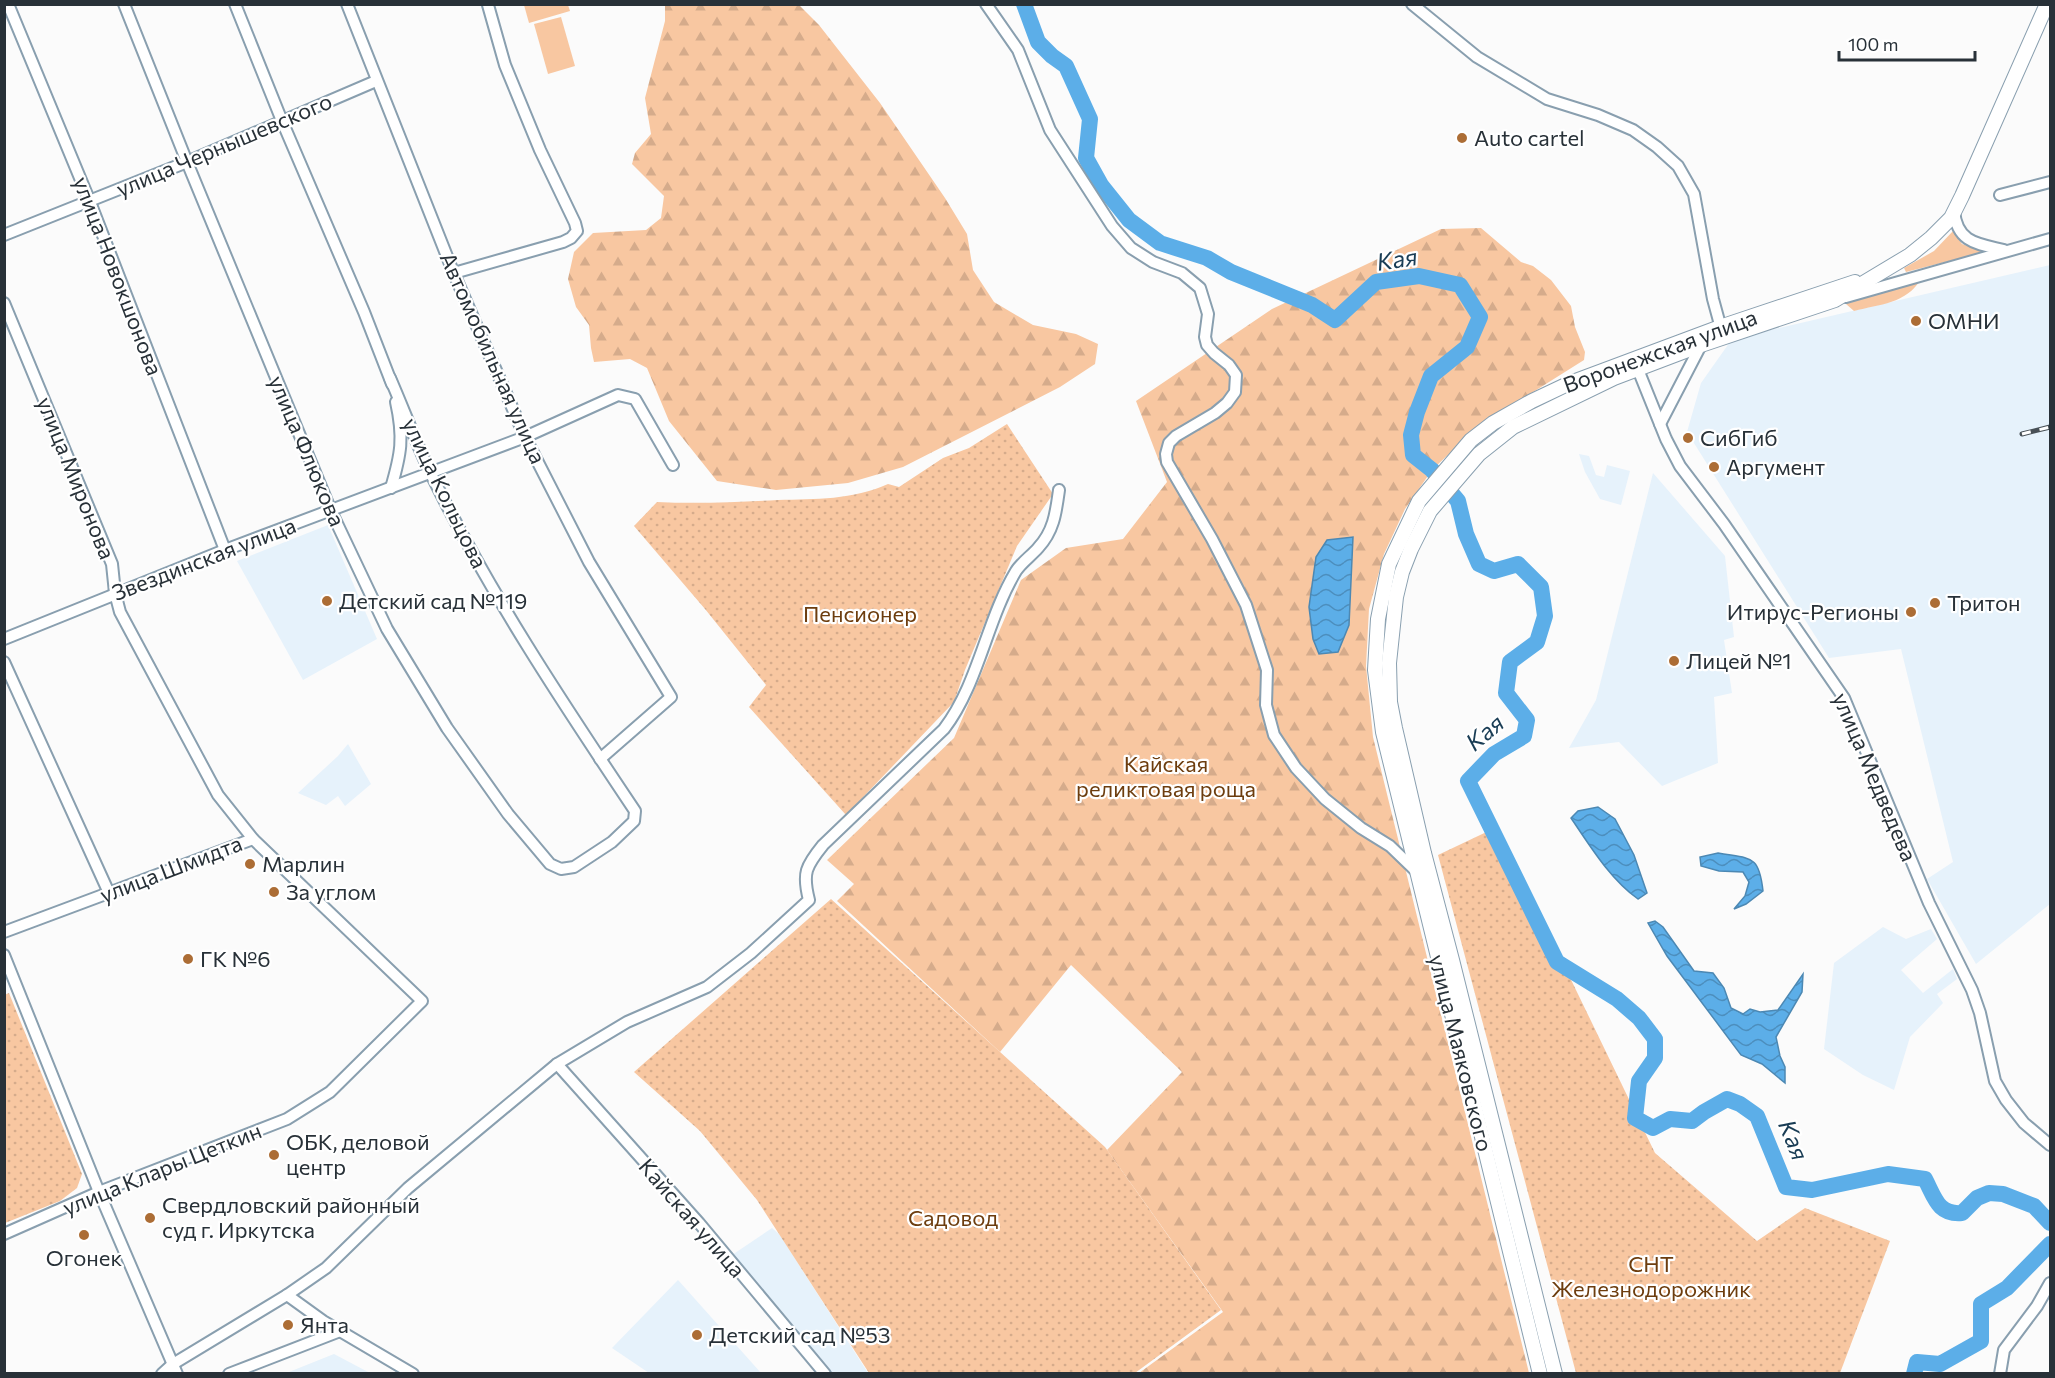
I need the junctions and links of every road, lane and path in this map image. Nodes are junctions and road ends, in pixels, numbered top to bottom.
1 (8, 4) edge
2 (124, 4) edge
3 (235, 4) edge
4 (347, 4) edge
5 (986, 4) edge
6 (1412, 4) edge
7 (2047, 4) edge
8 (488, 5) edge
9 (376, 81) junction
10 (282, 121) junction
11 (187, 162) junction
12 (2050, 182) edge
13 (2000, 195) dead end
14 (90, 201) junction
15 (1954, 211) junction
16 (4, 235) edge
17 (2050, 240) edge
18 (2007, 251) junction
19 (1882, 272) junction
20 (454, 273) junction
21 (1911, 278) junction
22 (1835, 300) junction
23 (4, 303) edge
24 (1722, 332) junction
25 (1701, 345) junction
26 (1636, 364) junction
27 (390, 378) junction
28 (1660, 424) junction
29 (525, 437) junction
30 (674, 465) dead end
31 (431, 473) junction
32 (391, 488) junction
33 (1059, 490) dead end
34 (331, 511) junction
35 (225, 550) junction
36 (115, 593) junction
37 (4, 639) edge
38 (4, 662) edge
39 (1383, 732) joint
40 (600, 759) junction
41 (253, 839) junction
42 (1424, 853) joint
43 (550, 864) joint
44 (1417, 872) junction
45 (109, 893) junction
46 (4, 932) edge
47 (4, 955) edge
48 (422, 1001) joint
49 (557, 1064) junction
50 (2050, 1145) edge
51 (99, 1192) junction
52 (4, 1234) edge
53 (2050, 1283) edge
54 (287, 1295) junction
55 (340, 1331) junction
56 (175, 1369) edge
57 (162, 1374) edge
58 (229, 1374) edge
59 (413, 1374) edge
60 (825, 1374) edge
61 (1540, 1374) edge
62 (1555, 1374) edge
63 (2000, 1374) edge

1 - 14 street, улица Новокшонова
2 - 11 street, улица Флюкова
3 - 10 street, улица Кольцова
4 - 9 street, Автомобильная улица
5 - 44 street
6 - 24 street
7 - 15 main road
8 - 20 street
9 - 10 street, улица Чернышевского
9 - 20 street, Автомобильная улица
10 - 11 street, улица Чернышевского
10 - 27 street, улица Кольцова
11 - 14 street, улица Чернышевского
11 - 34 street, улица Флюкова
12 - 13 street
14 - 16 street, улица Чернышевского
14 - 35 street, улица Новокшонова
15 - 18 street
15 - 19 main road
17 - 18 street
18 - 21 street
19 - 21 street
19 - 22 main road, Воронежская улица
19 - 24 main road, Воронежская улица
20 - 29 street, Автомобильная улица
21 - 22 street
22 - 24 main road, Воронежская улица
23 - 36 street, улица Миронова
24 - 25 main road, Воронежская улица
24 - 26 main road, Воронежская улица
25 - 26 main road, Воронежская улица
25 - 28 street
26 - 28 street, улица Медведева
26 - 39 main road, Воронежская улица
26 - 42 main road, Воронежская улица
27 - 31 street, улица Кольцова
27 - 32 street, улица Кольцова
28 - 50 street, улица Медведева
29 - 30 street, Звездинская улица
29 - 31 street, Звездинская улица
29 - 40 street, Автомобильная улица
31 - 32 street, Звездинская улица
31 - 40 street, улица Кольцова
32 - 34 street, Звездинская улица
33 - 49 street
34 - 35 street, Звездинская улица
34 - 43 street, улица Флюкова
35 - 36 street, Звездинская улица
36 - 37 street, Звездинская улица
36 - 41 street, улица Миронова
38 - 45 street
39 - 44 main road, улица Маяковского
40 - 43 street, улица Кольцова
41 - 45 street, улица Шмидта
41 - 48 street, улица Шмидта
42 - 62 main road, улица Маяковского
44 - 61 main road, улица Маяковского
45 - 46 street, улица Шмидта
47 - 51 street
48 - 51 street, улица Клары Цеткин
49 - 54 street
49 - 60 street, Кайская улица
51 - 52 street, улица Клары Цеткин
51 - 56 street
53 - 63 street
54 - 55 street
54 - 56 street
55 - 58 street
55 - 59 street
56 - 57 street

